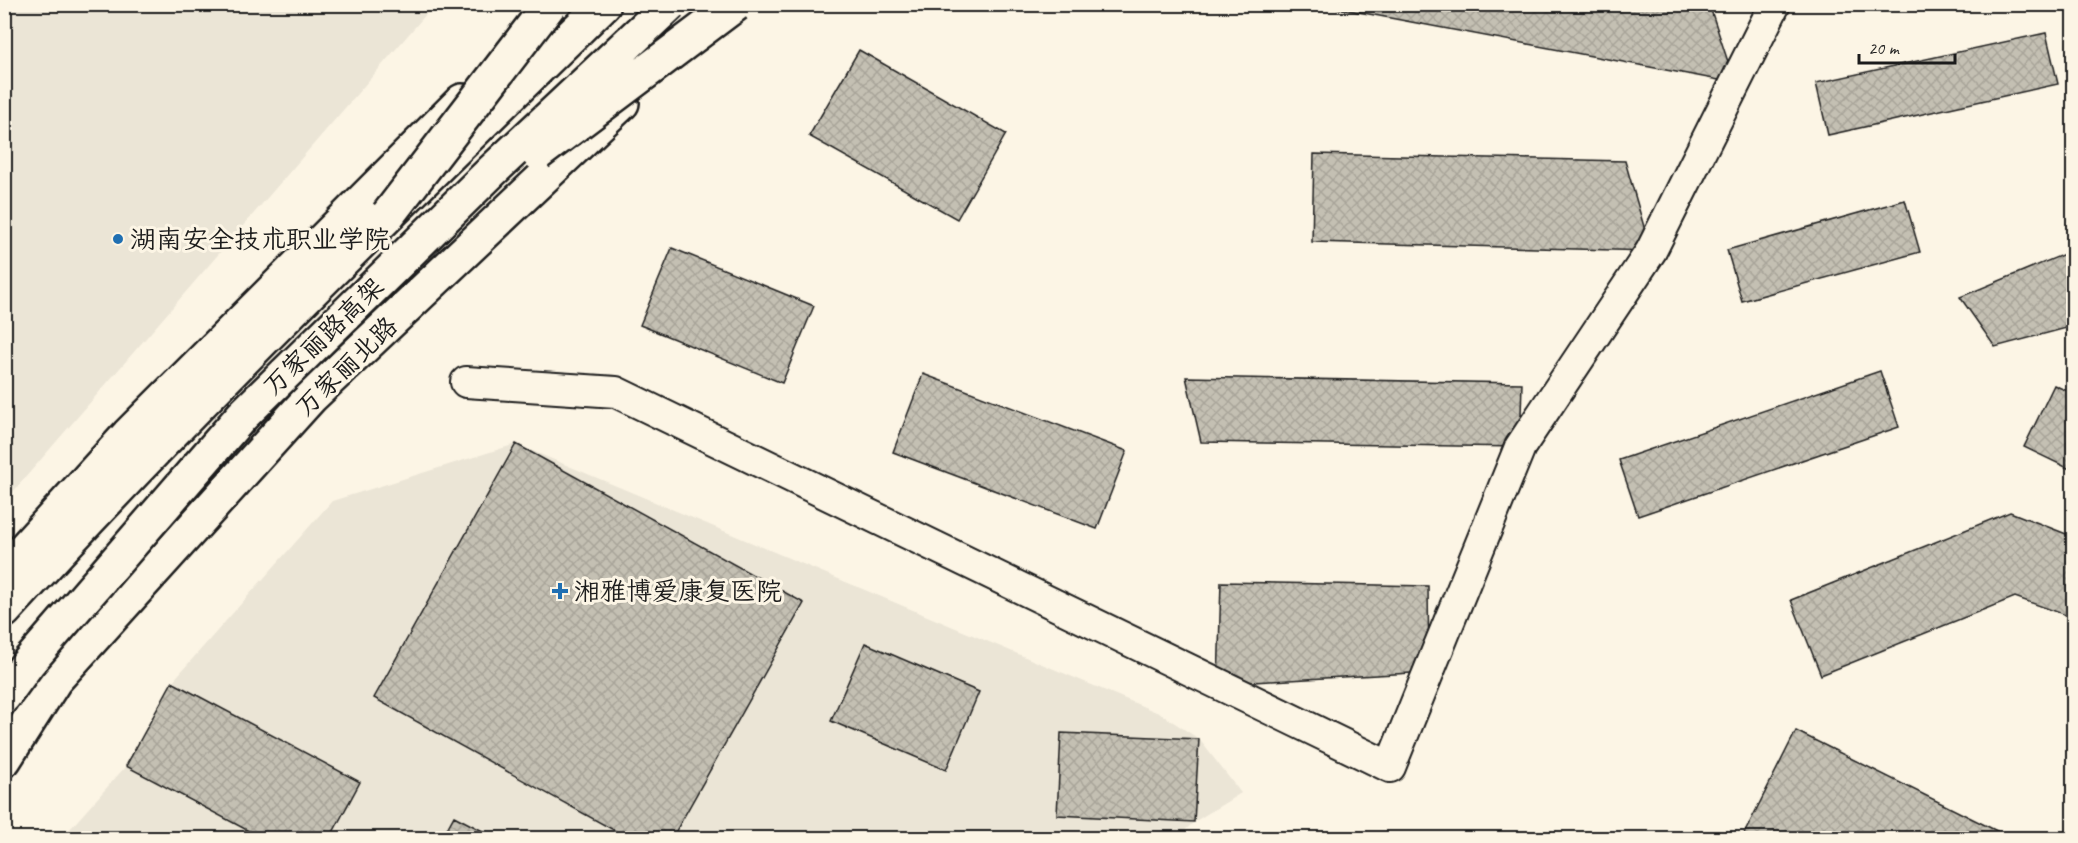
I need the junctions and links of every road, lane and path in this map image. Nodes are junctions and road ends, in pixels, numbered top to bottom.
1 (550, 4) edge
2 (560, 4) edge
3 (604, 4) edge
4 (670, 4) edge
5 (723, 4) edge
6 (736, 4) edge
7 (1775, 4) edge
8 (388, 214) junction
9 (419, 242) junction
10 (466, 382) dead end
11 (4, 571) edge
12 (4, 611) edge
13 (4, 696) edge
14 (4, 760) edge

1 - 8 main road, bridge
2 - 11 main road
3 - 8 main road, 万家丽路高架, bridge
4 - 9 main road, 万家丽路高架, bridge
5 - 14 main road, 万家丽北路
6 - 9 main road, bridge
7 - 10 street
8 - 12 main road, 万家丽路高架
9 - 13 main road, 万家丽路高架, bridge

